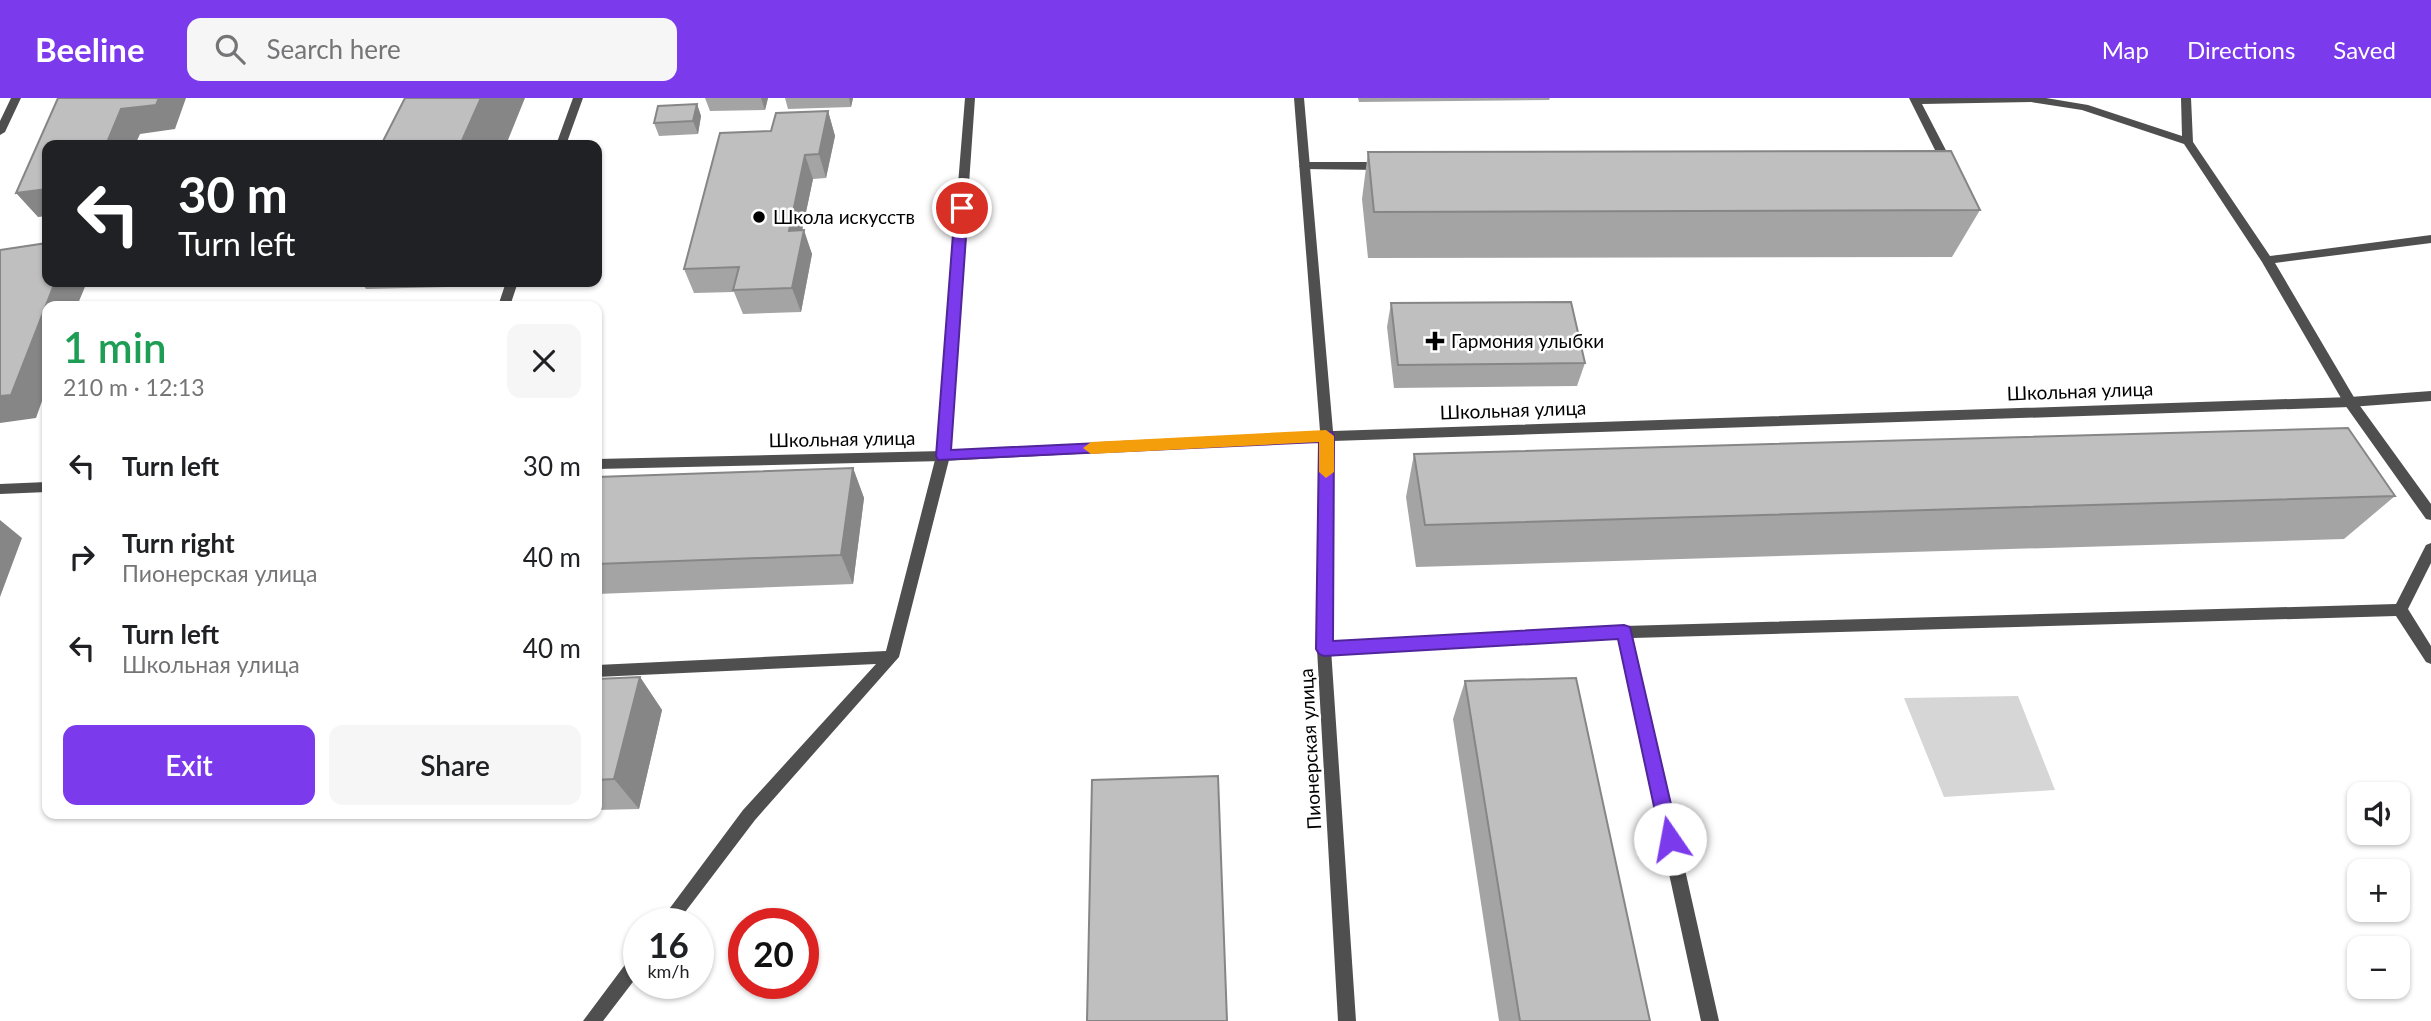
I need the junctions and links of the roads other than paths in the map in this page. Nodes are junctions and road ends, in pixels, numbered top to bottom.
1 (16, 98) edge
2 (578, 98) edge
3 (970, 98) edge
4 (1299, 98) edge
5 (2186, 98) edge
6 (1915, 99) edge
7 (0, 132) edge
8 (563, 140) edge
9 (2188, 142) junction
10 (1931, 160) edge
11 (1306, 166) junction
12 (1389, 166) edge
13 (2431, 239) edge
14 (2267, 260) junction
15 (2431, 396) edge
16 (2350, 402) junction
17 (1326, 436) junction
18 (943, 456) junction
19 (602, 464) edge
20 (42, 487) edge
21 (0, 489) edge
22 (2431, 515) edge
23 (2431, 549) edge
24 (2400, 610) junction
25 (1624, 632) junction
26 (1324, 649) junction
27 (892, 657) junction
28 (2431, 658) edge
29 (602, 671) edge
30 (678, 908) edge
31 (623, 981) edge
32 (593, 1021) edge
33 (1347, 1021) edge
34 (1710, 1021) edge

1 - 7 street
2 - 8 street
3 - 18 street
4 - 11 street, Пионерская улица
5 - 9 street
6 - 9 street
6 - 10 street
9 - 14 street
11 - 12 street
11 - 17 street, Пионерская улица
13 - 14 street
14 - 16 street
15 - 16 street, Школьная улица
16 - 17 street, Школьная улица
16 - 22 street
17 - 18 street, Школьная улица
17 - 26 street, Пионерская улица
18 - 19 street, Школьная улица
18 - 27 street
20 - 21 street
23 - 24 street
24 - 25 street
24 - 28 street
25 - 26 street
25 - 34 street
26 - 33 street, Пионерская улица
27 - 29 street
27 - 30 street
31 - 32 street

